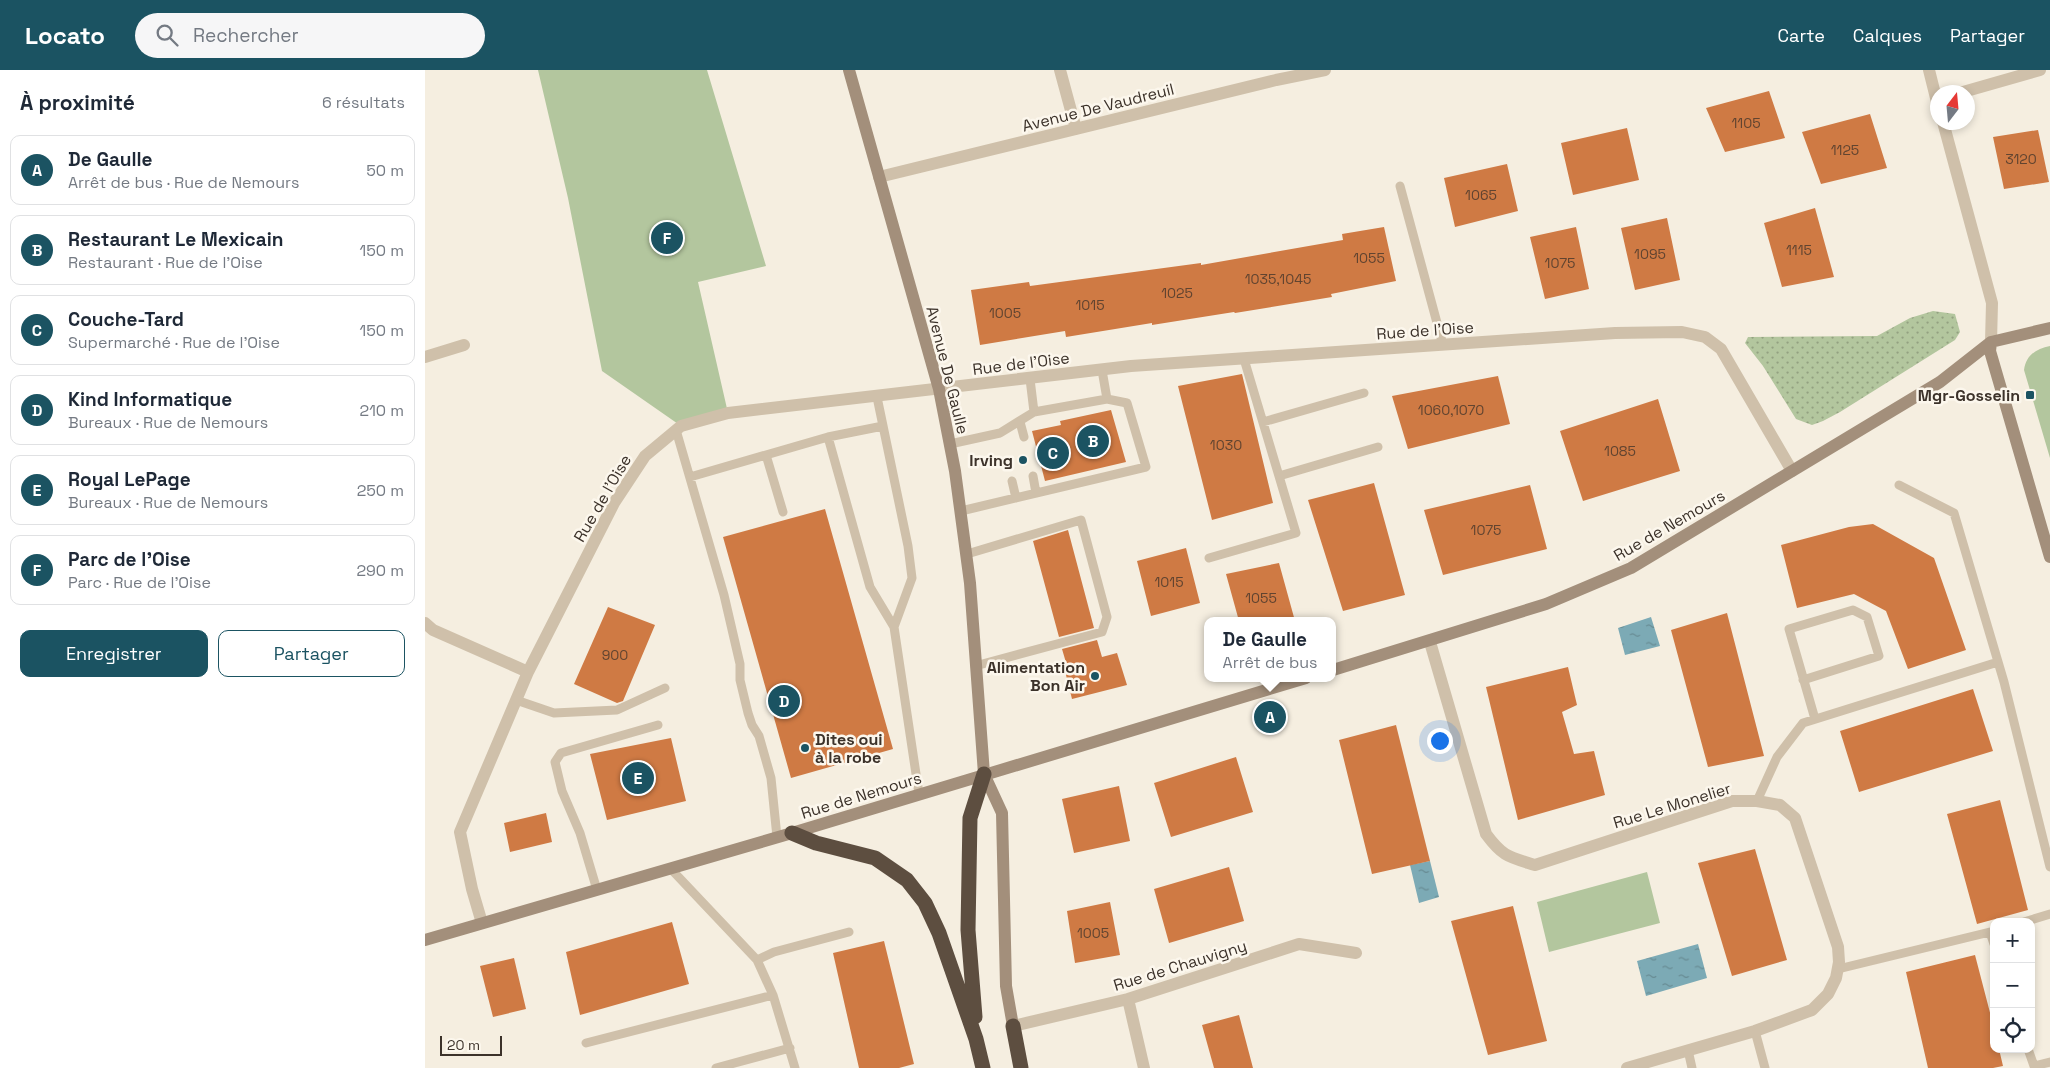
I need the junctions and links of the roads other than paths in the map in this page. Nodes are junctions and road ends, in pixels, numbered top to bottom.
1 (849, 70) edge
2 (1060, 70) edge
3 (1325, 70) edge
4 (1929, 70) edge
5 (2040, 70) edge
6 (1275, 75) edge
7 (1933, 85) edge
8 (1975, 89) edge
9 (1076, 129) junction
10 (1945, 130) edge
11 (879, 177) junction
12 (1400, 186) dead end
13 (2050, 328) edge
14 (1991, 342) junction
15 (464, 344) dead end
16 (1443, 345) junction
17 (425, 357) edge
18 (1245, 359) junction
19 (1102, 370) junction
20 (1030, 379) junction
21 (939, 389) junction
22 (1364, 394) dead end
23 (877, 397) junction
24 (1107, 399) junction
25 (1034, 412) junction
26 (1021, 422) junction
27 (1263, 422) junction
28 (883, 426) junction
29 (676, 430) junction
30 (828, 437) junction
31 (1024, 438) dead end
32 (951, 444) junction
33 (1378, 447) dead end
34 (766, 455) junction
35 (1792, 471) junction
36 (1033, 476) dead end
37 (1279, 476) junction
38 (690, 477) junction
39 (1012, 480) dead end
40 (1899, 485) dead end
41 (1036, 493) junction
42 (1016, 498) junction
43 (961, 511) junction
44 (783, 512) dead end
45 (967, 554) junction
46 (2050, 557) edge
47 (1209, 558) dead end
48 (425, 623) edge
49 (894, 627) junction
50 (1430, 642) junction
51 (1998, 662) junction
52 (975, 666) junction
53 (1336, 669) edge
54 (528, 672) junction
55 (1803, 680) junction
56 (1293, 682) edge
57 (665, 688) dead end
58 (517, 700) junction
59 (1815, 719) junction
60 (658, 725) dead end
61 (984, 774) junction
62 (919, 794) junction
63 (1757, 801) junction
64 (785, 835) junction
65 (2050, 867) edge
66 (670, 868) junction
67 (597, 890) junction
68 (2050, 914) edge
69 (2035, 919) edge
70 (482, 923) junction
71 (849, 932) dead end
72 (1990, 932) edge
73 (425, 940) edge
74 (1356, 953) dead end
75 (757, 960) junction
76 (1838, 969) junction
77 (773, 995) junction
78 (1128, 999) junction
79 (1013, 1026) junction
80 (1755, 1031) junction
81 (976, 1039) junction
82 (586, 1043) dead end
83 (790, 1048) junction
84 (1688, 1050) junction
85 (2030, 1053) edge
86 (2050, 1062) edge
87 (716, 1068) edge
88 (795, 1068) edge
89 (983, 1068) edge
90 (1021, 1068) edge
91 (1144, 1068) edge
92 (1627, 1068) edge
93 (1692, 1068) edge
94 (1765, 1068) edge

1 - 11 street, Avenue De Gaulle
2 - 9 street
3 - 6 street, Avenue De Vaudreuil
4 - 7 street
5 - 8 street
6 - 9 street, Avenue De Vaudreuil
9 - 11 street, Avenue De Vaudreuil
10 - 14 street
11 - 21 street, Avenue De Gaulle
12 - 16 lane
13 - 14 street
14 - 35 street, Rue de Nemours
14 - 46 street
15 - 17 street
16 - 18 street, Rue de l'Oise
16 - 35 street, Rue de l'Oise
18 - 19 street, Rue de l'Oise
18 - 27 lane
19 - 20 street, Rue de l'Oise
19 - 24 lane
20 - 21 street, Rue de l'Oise
20 - 25 lane
21 - 23 street, Rue de l'Oise
21 - 32 street, Avenue De Gaulle
22 - 27 lane
23 - 28 lane
23 - 29 street, Rue de l'Oise
24 - 25 lane
24 - 41 lane
25 - 26 lane
26 - 31 lane
26 - 32 lane
27 - 37 lane
28 - 30 lane
28 - 49 lane
29 - 38 lane
29 - 54 street, Rue de l'Oise
30 - 34 lane
30 - 49 lane
32 - 43 street, Avenue De Gaulle
33 - 37 lane
34 - 38 lane
34 - 44 lane
35 - 50 street, Rue de Nemours
36 - 41 lane
37 - 47 lane
38 - 64 lane
39 - 42 lane
40 - 51 lane
41 - 42 lane
42 - 43 lane
43 - 45 street, Avenue De Gaulle
45 - 52 street, Avenue De Gaulle
45 - 52 lane
48 - 54 street
49 - 62 lane
50 - 53 street, Rue de Nemours
50 - 63 street, Rue Le Monelier
51 - 59 lane
51 - 65 lane
52 - 61 street, Avenue De Gaulle
54 - 58 street, Rue de l'Oise
55 - 55 lane
55 - 59 lane
56 - 61 street, Rue de Nemours
57 - 58 lane
58 - 70 street, Rue de l'Oise
59 - 63 lane
60 - 67 lane
61 - 62 street, Rue de Nemours
61 - 79 street
61 - 81 highway
62 - 64 street, Rue de Nemours
63 - 76 street, Rue Le Monelier
64 - 66 street, Rue de Nemours
64 - 81 highway
66 - 67 street, Rue de Nemours
66 - 75 lane
67 - 70 street, Rue de Nemours
68 - 69 lane
70 - 73 street, Rue de Nemours
71 - 75 lane
72 - 76 lane
74 - 78 street, Rue de Chauvigny
75 - 77 lane
76 - 80 street, Rue Le Monelier
77 - 82 lane
77 - 83 lane
78 - 79 street, Rue de Chauvigny
78 - 91 street
79 - 90 highway
80 - 84 street, Rue Le Monelier
80 - 94 lane
81 - 89 highway
83 - 87 lane
83 - 88 lane
84 - 92 street, Rue Le Monelier
84 - 93 lane
85 - 86 lane

